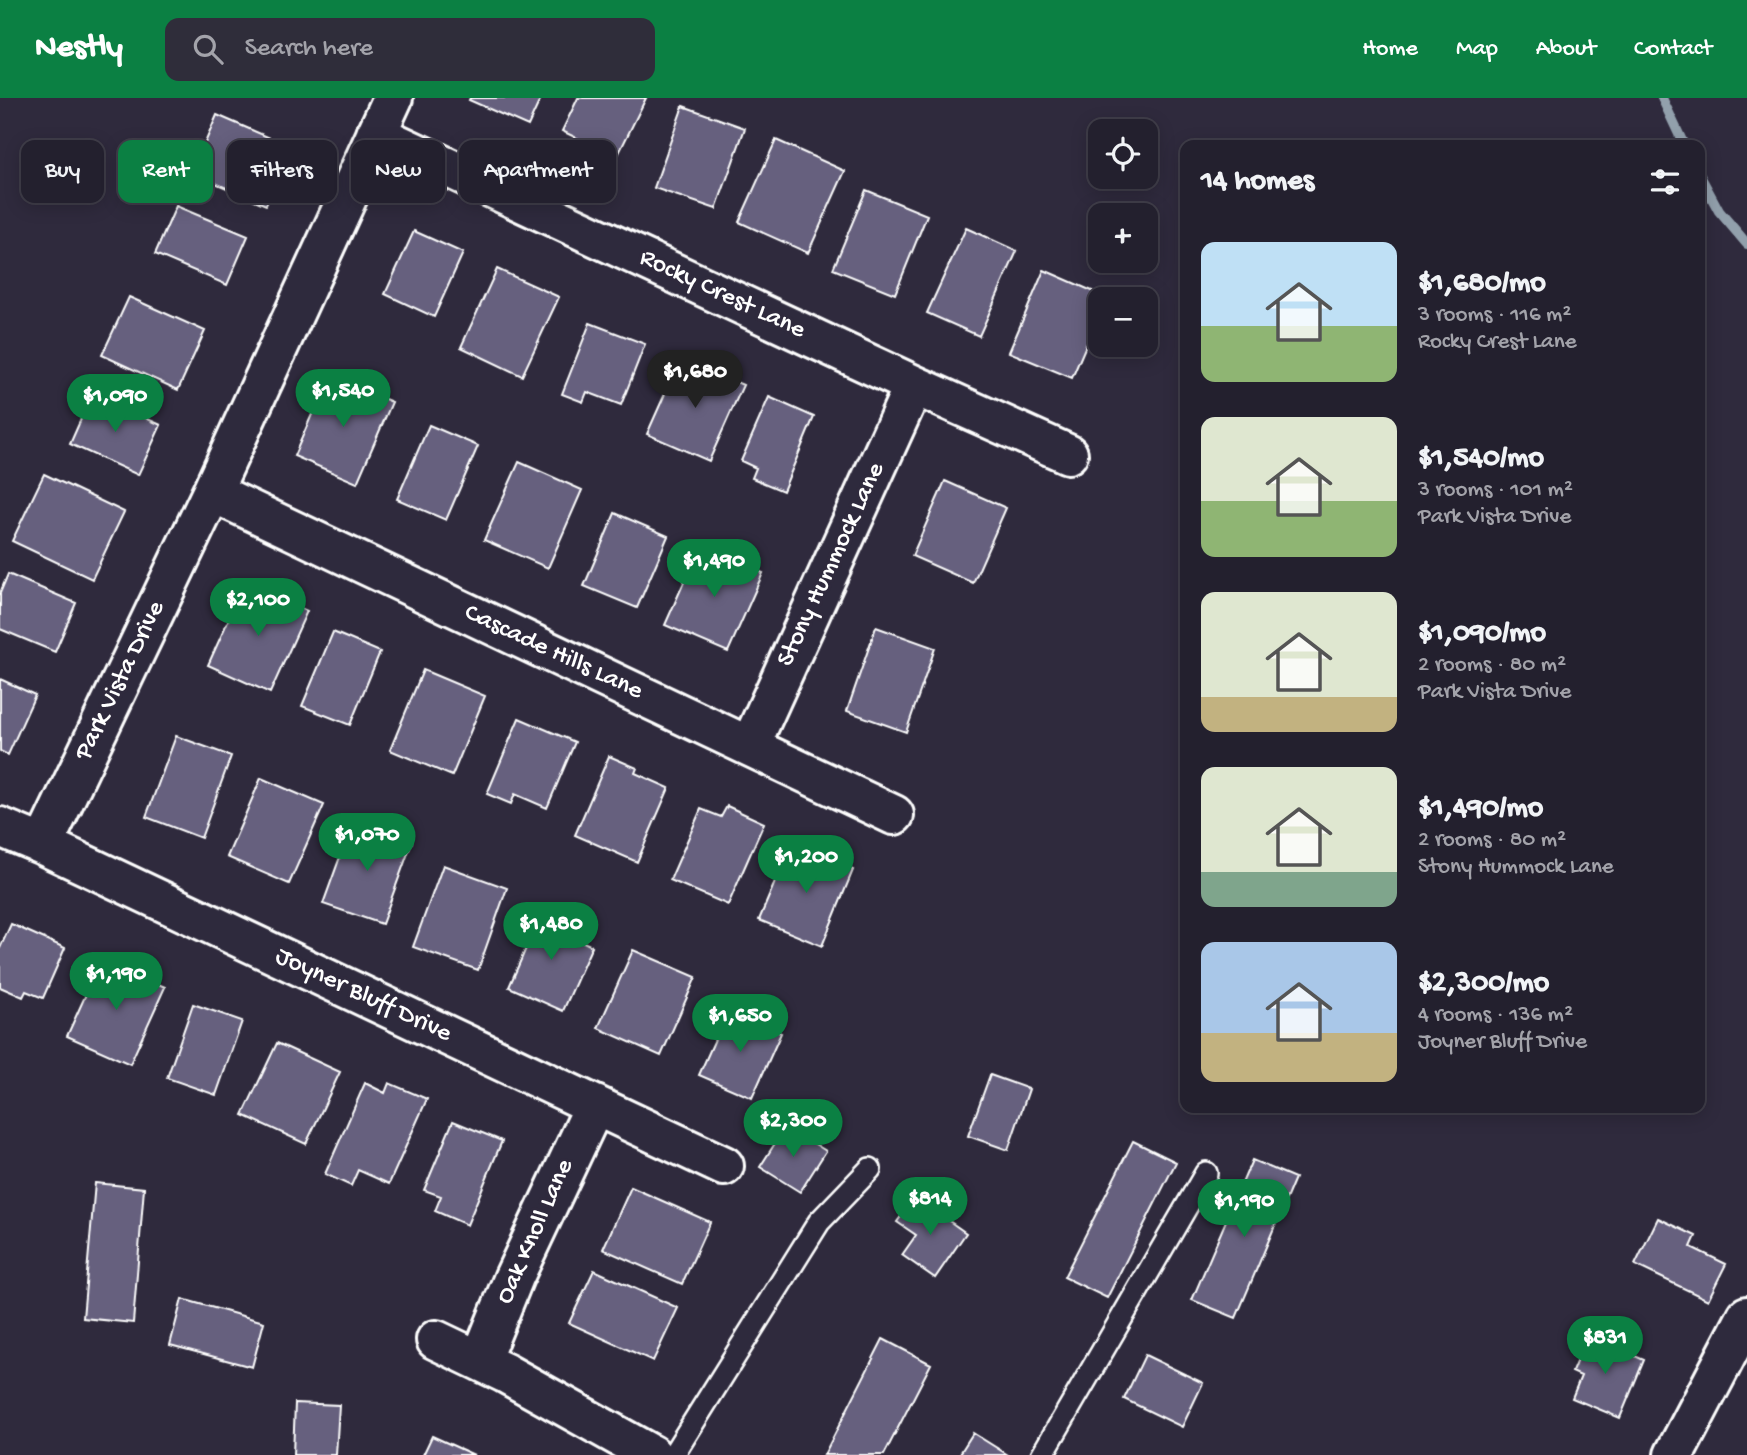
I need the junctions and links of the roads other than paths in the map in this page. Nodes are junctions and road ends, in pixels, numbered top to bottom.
1 (393, 98) edge
2 (376, 134) junction
3 (914, 385) junction
4 (1068, 454) dead end
5 (212, 492) junction
6 (750, 746) junction
7 (894, 815) dead end
8 (0, 827) edge
9 (43, 845) junction
10 (594, 1105) junction
11 (724, 1166) dead end
12 (870, 1169) dead end
13 (1206, 1174) dead end
14 (1747, 1316) edge
15 (436, 1340) dead end
16 (480, 1361) junction
17 (652, 1455) edge
18 (673, 1455) edge
19 (1042, 1455) edge
20 (1674, 1455) edge

1 - 2 street, Park Vista Drive
2 - 3 street, Rocky Crest Lane
2 - 5 street, Park Vista Drive
3 - 4 street, Rocky Crest Lane
3 - 6 street, Stony Hummock Lane
5 - 6 street, Cascade Hills Lane
5 - 9 street, Park Vista Drive
6 - 7 street, Cascade Hills Lane
8 - 9 street, Joyner Bluff Drive
9 - 10 street, Joyner Bluff Drive
10 - 11 street, Joyner Bluff Drive
10 - 16 street, Oak Knoll Lane
12 - 18 lane
13 - 19 lane
14 - 20 street
15 - 16 street
16 - 17 street

